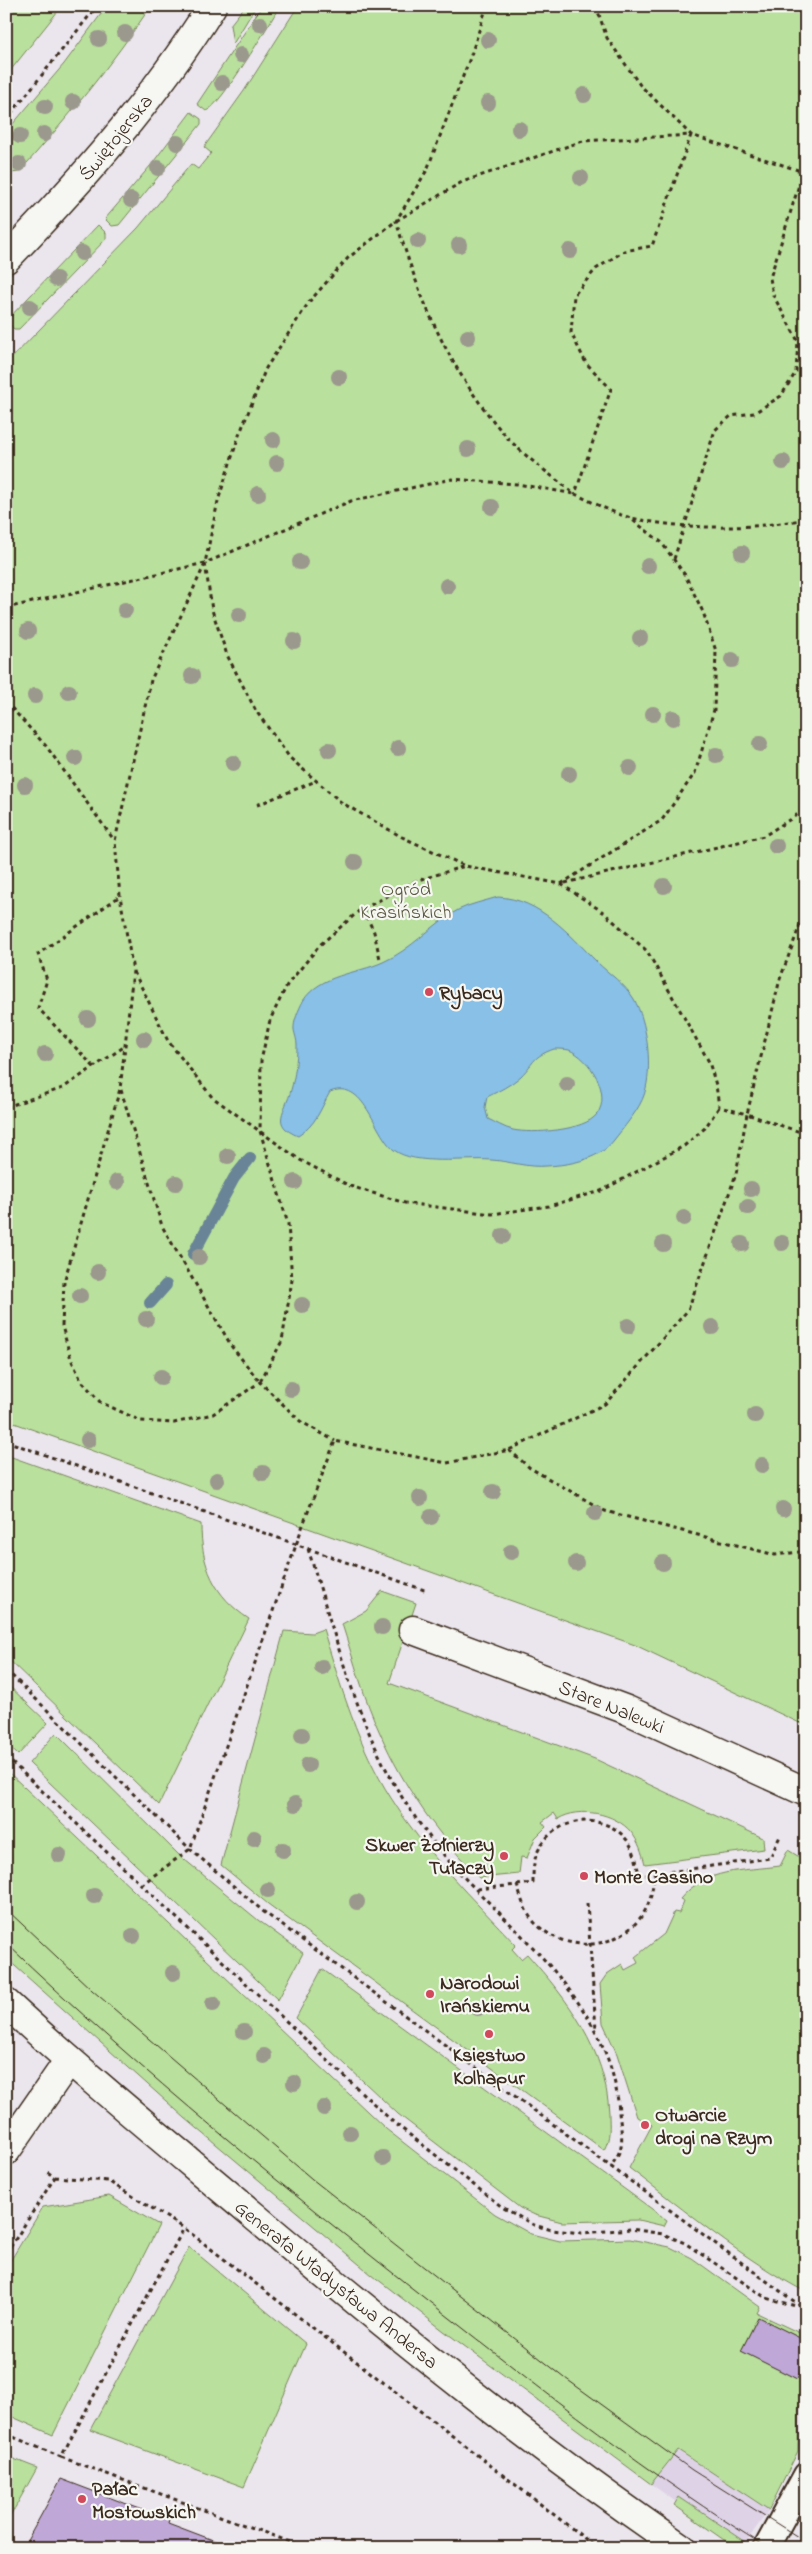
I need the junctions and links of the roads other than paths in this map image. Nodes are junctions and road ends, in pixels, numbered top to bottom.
1 (212, 6) edge
2 (6, 259) edge
3 (413, 1630) dead end
4 (806, 1792) edge
5 (6, 2003) edge
6 (69, 2060) junction
7 (6, 2150) edge
8 (806, 2475) edge
9 (682, 2548) edge
10 (766, 2548) edge

1 - 2 street, Świętojerska
3 - 4 street, Stare Nalewki
5 - 6 street, Generała Władysława Andersa
6 - 7 street
6 - 9 street, Generała Władysława Andersa
8 - 10 lane

